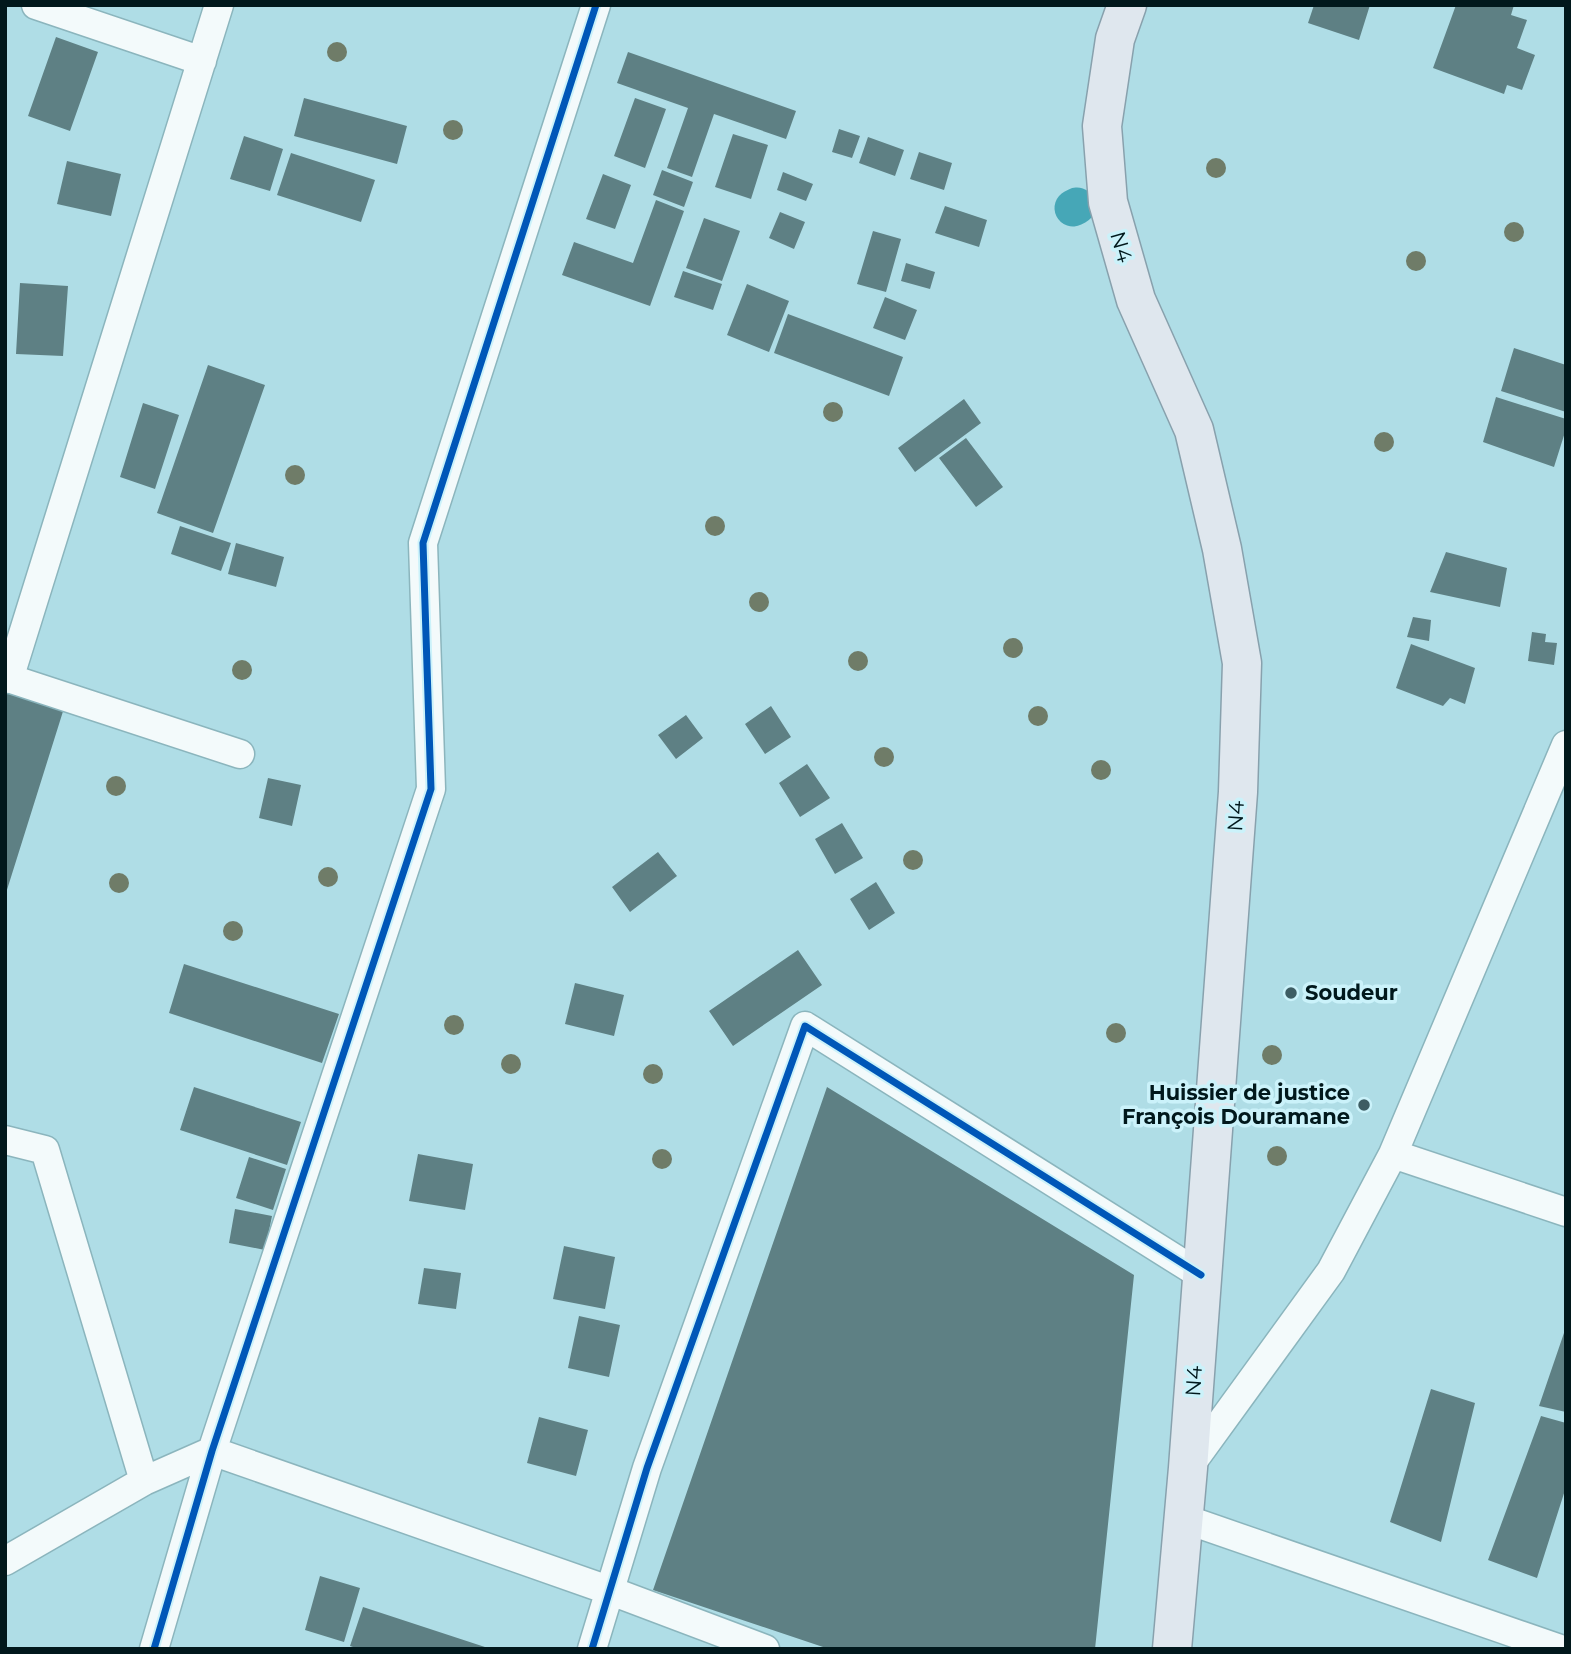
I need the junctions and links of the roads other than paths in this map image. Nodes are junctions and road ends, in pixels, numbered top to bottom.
1 (36, 5) edge
2 (219, 5) edge
3 (596, 5) edge
4 (1127, 5) edge
5 (202, 61) junction
6 (7, 678) edge
7 (1566, 745) edge
8 (240, 754) dead end
9 (5, 1140) edge
10 (1393, 1154) junction
11 (1566, 1212) edge
12 (1201, 1275) junction
13 (212, 1451) junction
14 (1188, 1468) junction
15 (144, 1481) junction
16 (1182, 1518) junction
17 (5, 1561) edge
18 (611, 1591) junction
19 (154, 1649) edge
20 (592, 1649) edge
21 (765, 1649) edge
22 (1172, 1649) edge
23 (1560, 1649) edge

1 - 5 street
2 - 5 street
3 - 13 street
4 - 12 main road, N4
5 - 6 street
6 - 8 street
7 - 10 street
9 - 15 street
10 - 11 street
10 - 14 street
12 - 14 main road, N4
12 - 18 street
13 - 15 street
13 - 18 street
13 - 19 street
14 - 16 main road, N4
15 - 17 street
16 - 22 main road, N4
16 - 23 street
18 - 20 street
18 - 21 street

